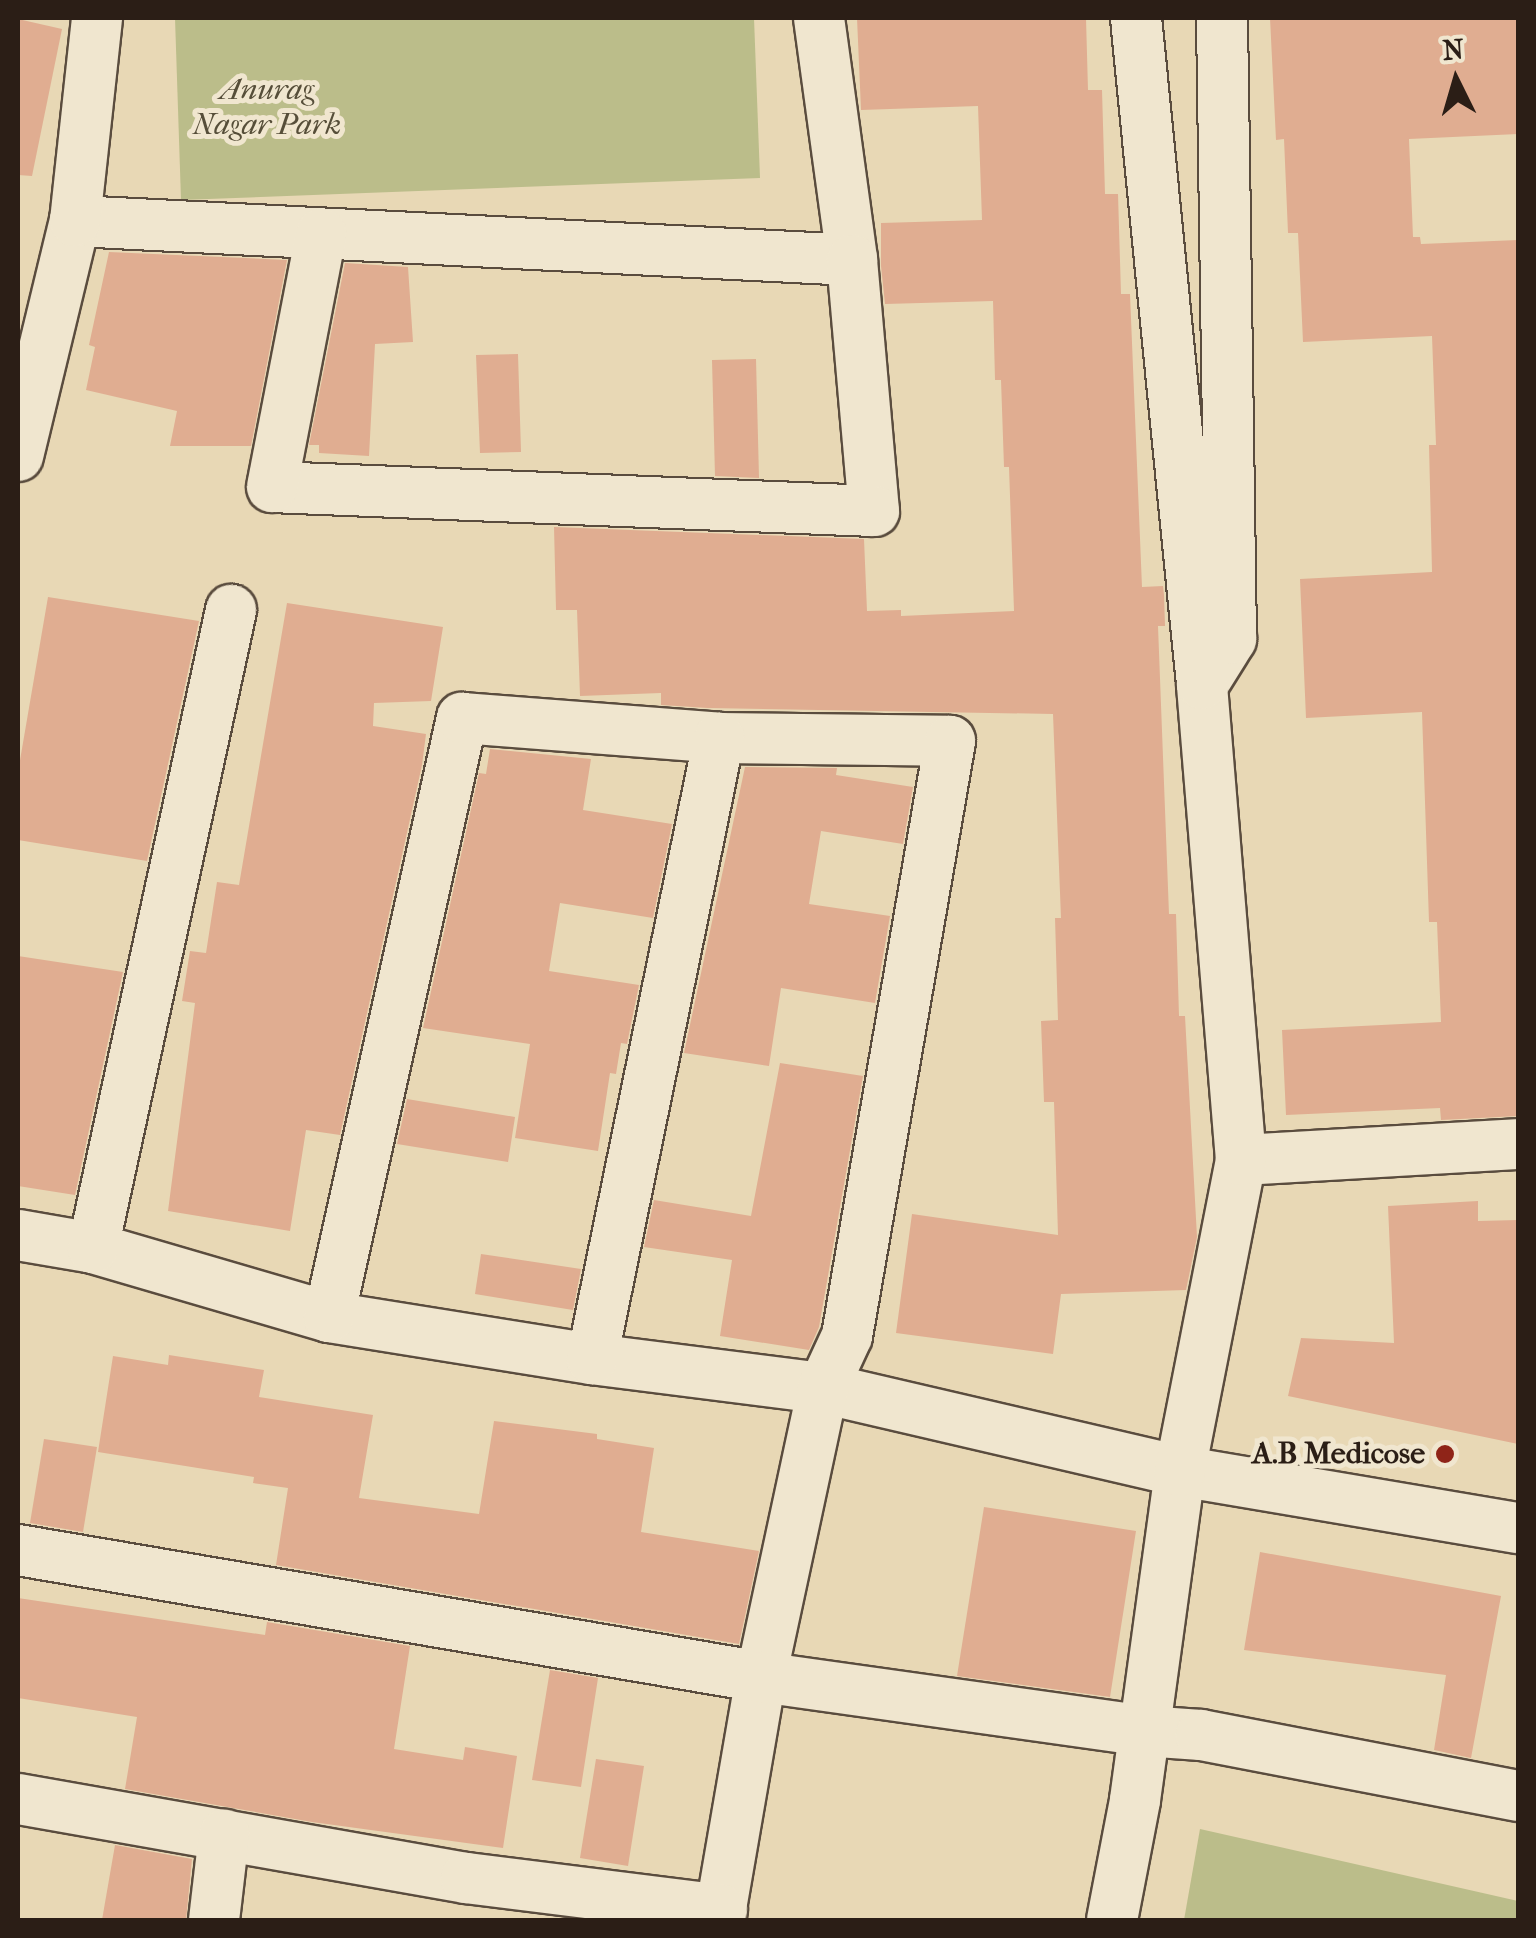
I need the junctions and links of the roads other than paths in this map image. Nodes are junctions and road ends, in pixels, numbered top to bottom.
1 (97, 18) edge
2 (819, 18) edge
3 (1136, 18) edge
4 (1222, 18) edge
5 (1150, 152) junction
6 (75, 222) junction
7 (321, 234) junction
8 (1226, 258) junction
9 (852, 260) junction
10 (18, 456) edge
11 (231, 610) dead end
12 (1202, 684) junction
13 (719, 738) junction
14 (1518, 1144) edge
15 (1241, 1160) junction
16 (18, 1235) edge
17 (94, 1248) junction
18 (329, 1316) junction
19 (592, 1358) junction
20 (823, 1388) junction
21 (1180, 1471) junction
22 (1518, 1528) edge
23 (18, 1550) edge
24 (761, 1677) junction
25 (1144, 1732) junction
26 (1518, 1796) edge
27 (18, 1799) edge
28 (224, 1835) junction
29 (462, 1899) edge
30 (720, 1915) edge
31 (214, 1920) edge
32 (1112, 1920) edge

1 - 6 street
2 - 9 street
3 - 5 street
4 - 8 street
5 - 8 street
5 - 12 street
6 - 7 street
6 - 10 street
7 - 9 street
7 - 9 street
8 - 12 street
11 - 17 street
12 - 15 street
13 - 18 street
13 - 19 street
13 - 20 street
14 - 15 street
15 - 21 street
16 - 17 street
17 - 18 street
18 - 19 street
19 - 20 street
20 - 21 street
20 - 24 street
21 - 22 street
21 - 25 street
23 - 24 street
24 - 25 street
24 - 30 street
25 - 26 street
25 - 32 street
27 - 28 street
28 - 29 street
28 - 31 street
29 - 30 street

